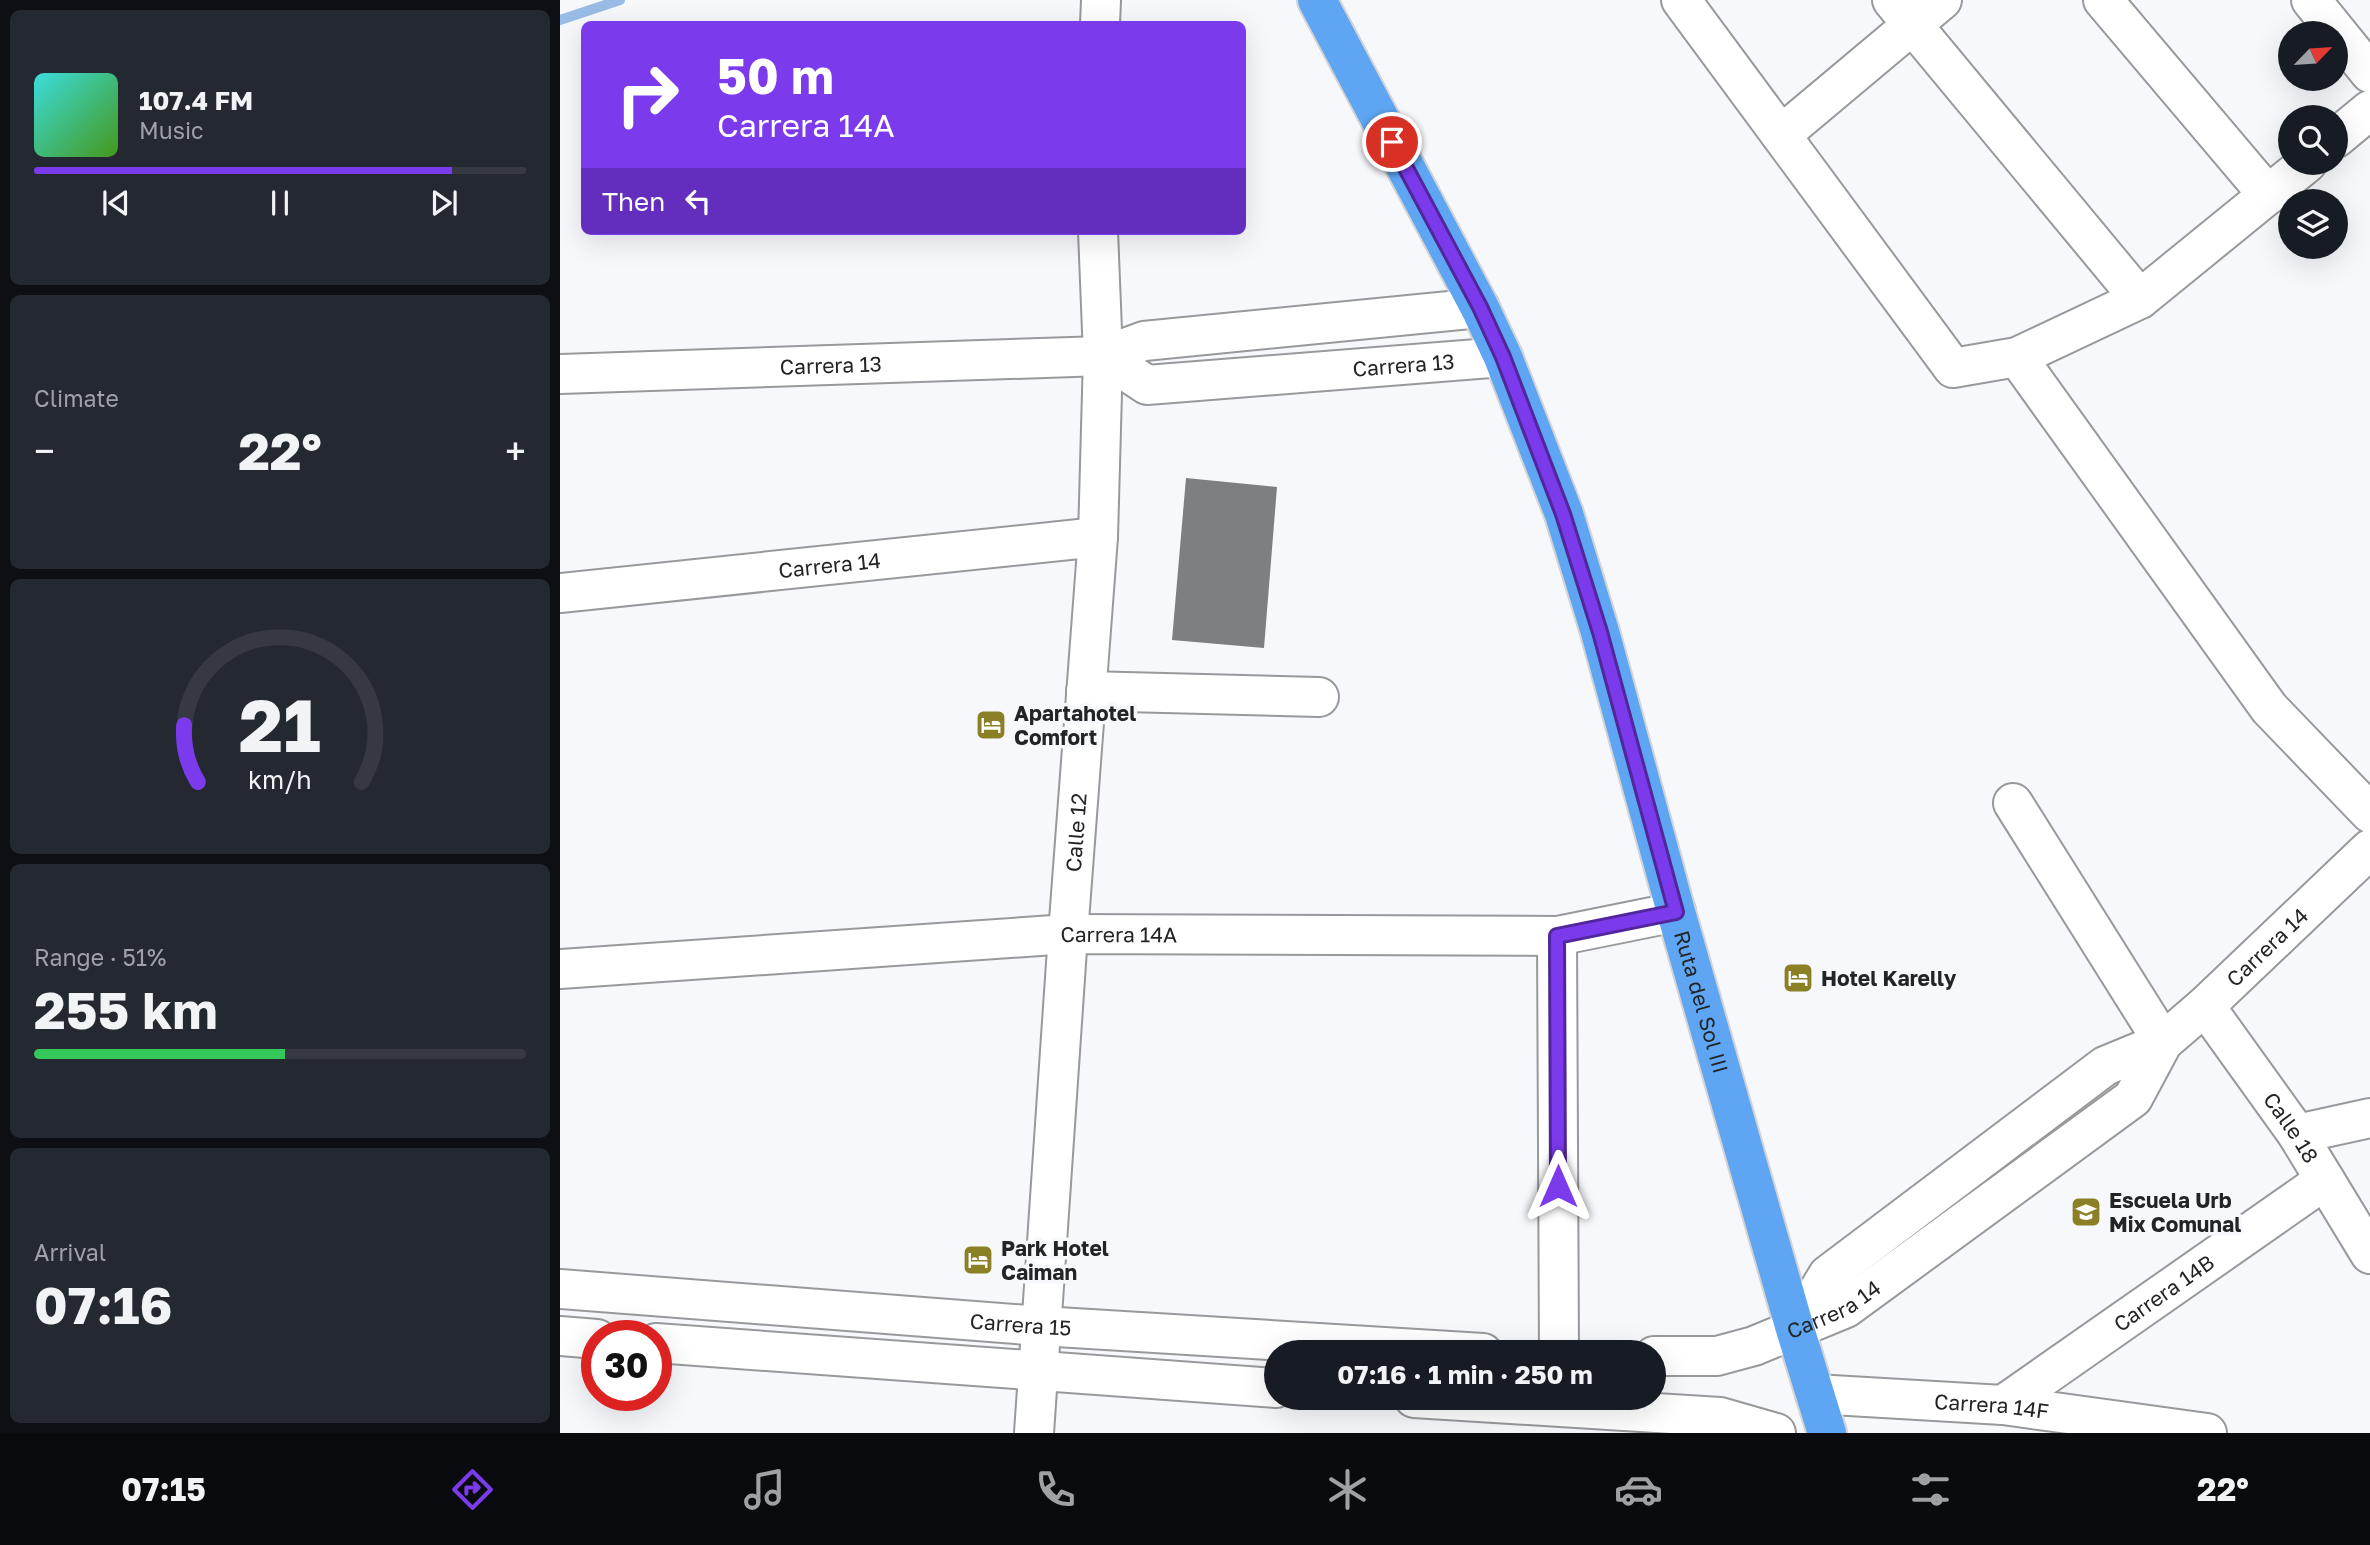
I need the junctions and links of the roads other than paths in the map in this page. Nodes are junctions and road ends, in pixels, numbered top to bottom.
1 (1101, 0) edge
2 (1317, 0) edge
3 (1681, 0) edge
4 (1941, 0) edge
5 (2103, 0) edge
6 (2311, 0) edge
7 (1902, 13) edge
8 (1100, 21) edge
9 (2370, 73) edge
10 (2370, 110) edge
11 (2348, 128) edge
12 (1781, 135) junction
13 (2291, 175) edge
14 (2267, 195) junction
15 (1098, 235) edge
16 (2140, 299) junction
17 (1480, 307) junction
18 (1103, 356) junction
19 (1503, 357) junction
20 (2017, 357) junction
21 (560, 374) edge
22 (1098, 537) junction
23 (560, 593) edge
24 (1086, 691) junction
25 (1319, 697) dead end
26 (2013, 803) dead end
27 (2370, 813) edge
28 (2370, 849) edge
29 (1676, 912) junction
30 (1068, 934) junction
31 (1557, 936) junction
32 (560, 969) edge
33 (2205, 1006) junction
34 (2163, 1042) junction
35 (2370, 1118) edge
36 (2297, 1134) junction
37 (2325, 1181) junction
38 (2370, 1254) edge
39 (560, 1289) edge
40 (1041, 1326) junction
41 (1795, 1329) junction
42 (560, 1336) edge
43 (581, 1338) edge
44 (1270, 1340) edge
45 (1559, 1340) edge
46 (672, 1344) edge
47 (1666, 1356) edge
48 (1037, 1371) junction
49 (1264, 1387) edge
50 (1815, 1394) junction
51 (2003, 1405) junction
52 (1491, 1410) edge
53 (1561, 1421) edge
54 (1034, 1433) edge
55 (1776, 1433) edge
56 (1827, 1433) edge
57 (2207, 1433) edge

1 - 8 street
2 - 17 highway, Ruta del Sol III
3 - 12 street
4 - 7 street
5 - 14 street
6 - 9 street
7 - 12 street
7 - 16 street
10 - 11 street
12 - 20 street
13 - 14 street
14 - 16 street
15 - 18 street, Calle 12
16 - 20 street
17 - 18 street, Carrera 13
17 - 19 highway, Ruta del Sol III
18 - 19 street, Carrera 13
18 - 21 street, Carrera 13
18 - 22 street, Calle 12
19 - 29 highway, Ruta del Sol III
20 - 27 street
22 - 23 street, Carrera 14
22 - 24 street, Calle 12
24 - 25 street
24 - 30 street, Calle 12
26 - 34 street
28 - 33 street, Carrera 14
29 - 31 street, Carrera 14A
29 - 41 highway, Ruta del Sol III
30 - 31 street, Carrera 14A
30 - 32 street, Carrera 14A
30 - 40 street, Calle 12
31 - 45 street
33 - 34 street, Carrera 14
33 - 36 street, Calle 18
34 - 41 street, Carrera 14
35 - 36 street
36 - 37 street, Calle 18
37 - 38 street, Calle 18
37 - 51 street, Carrera 14B
39 - 40 street, Carrera 15
40 - 44 street, Carrera 15
40 - 48 street, Calle 12
41 - 47 street
41 - 50 highway, Ruta del Sol III
42 - 43 street
46 - 48 street
48 - 49 street
48 - 54 street, Calle 12
50 - 51 street, Carrera 14F
50 - 56 highway, Ruta del Sol III
51 - 57 street, Carrera 14F
52 - 53 street
53 - 55 street

